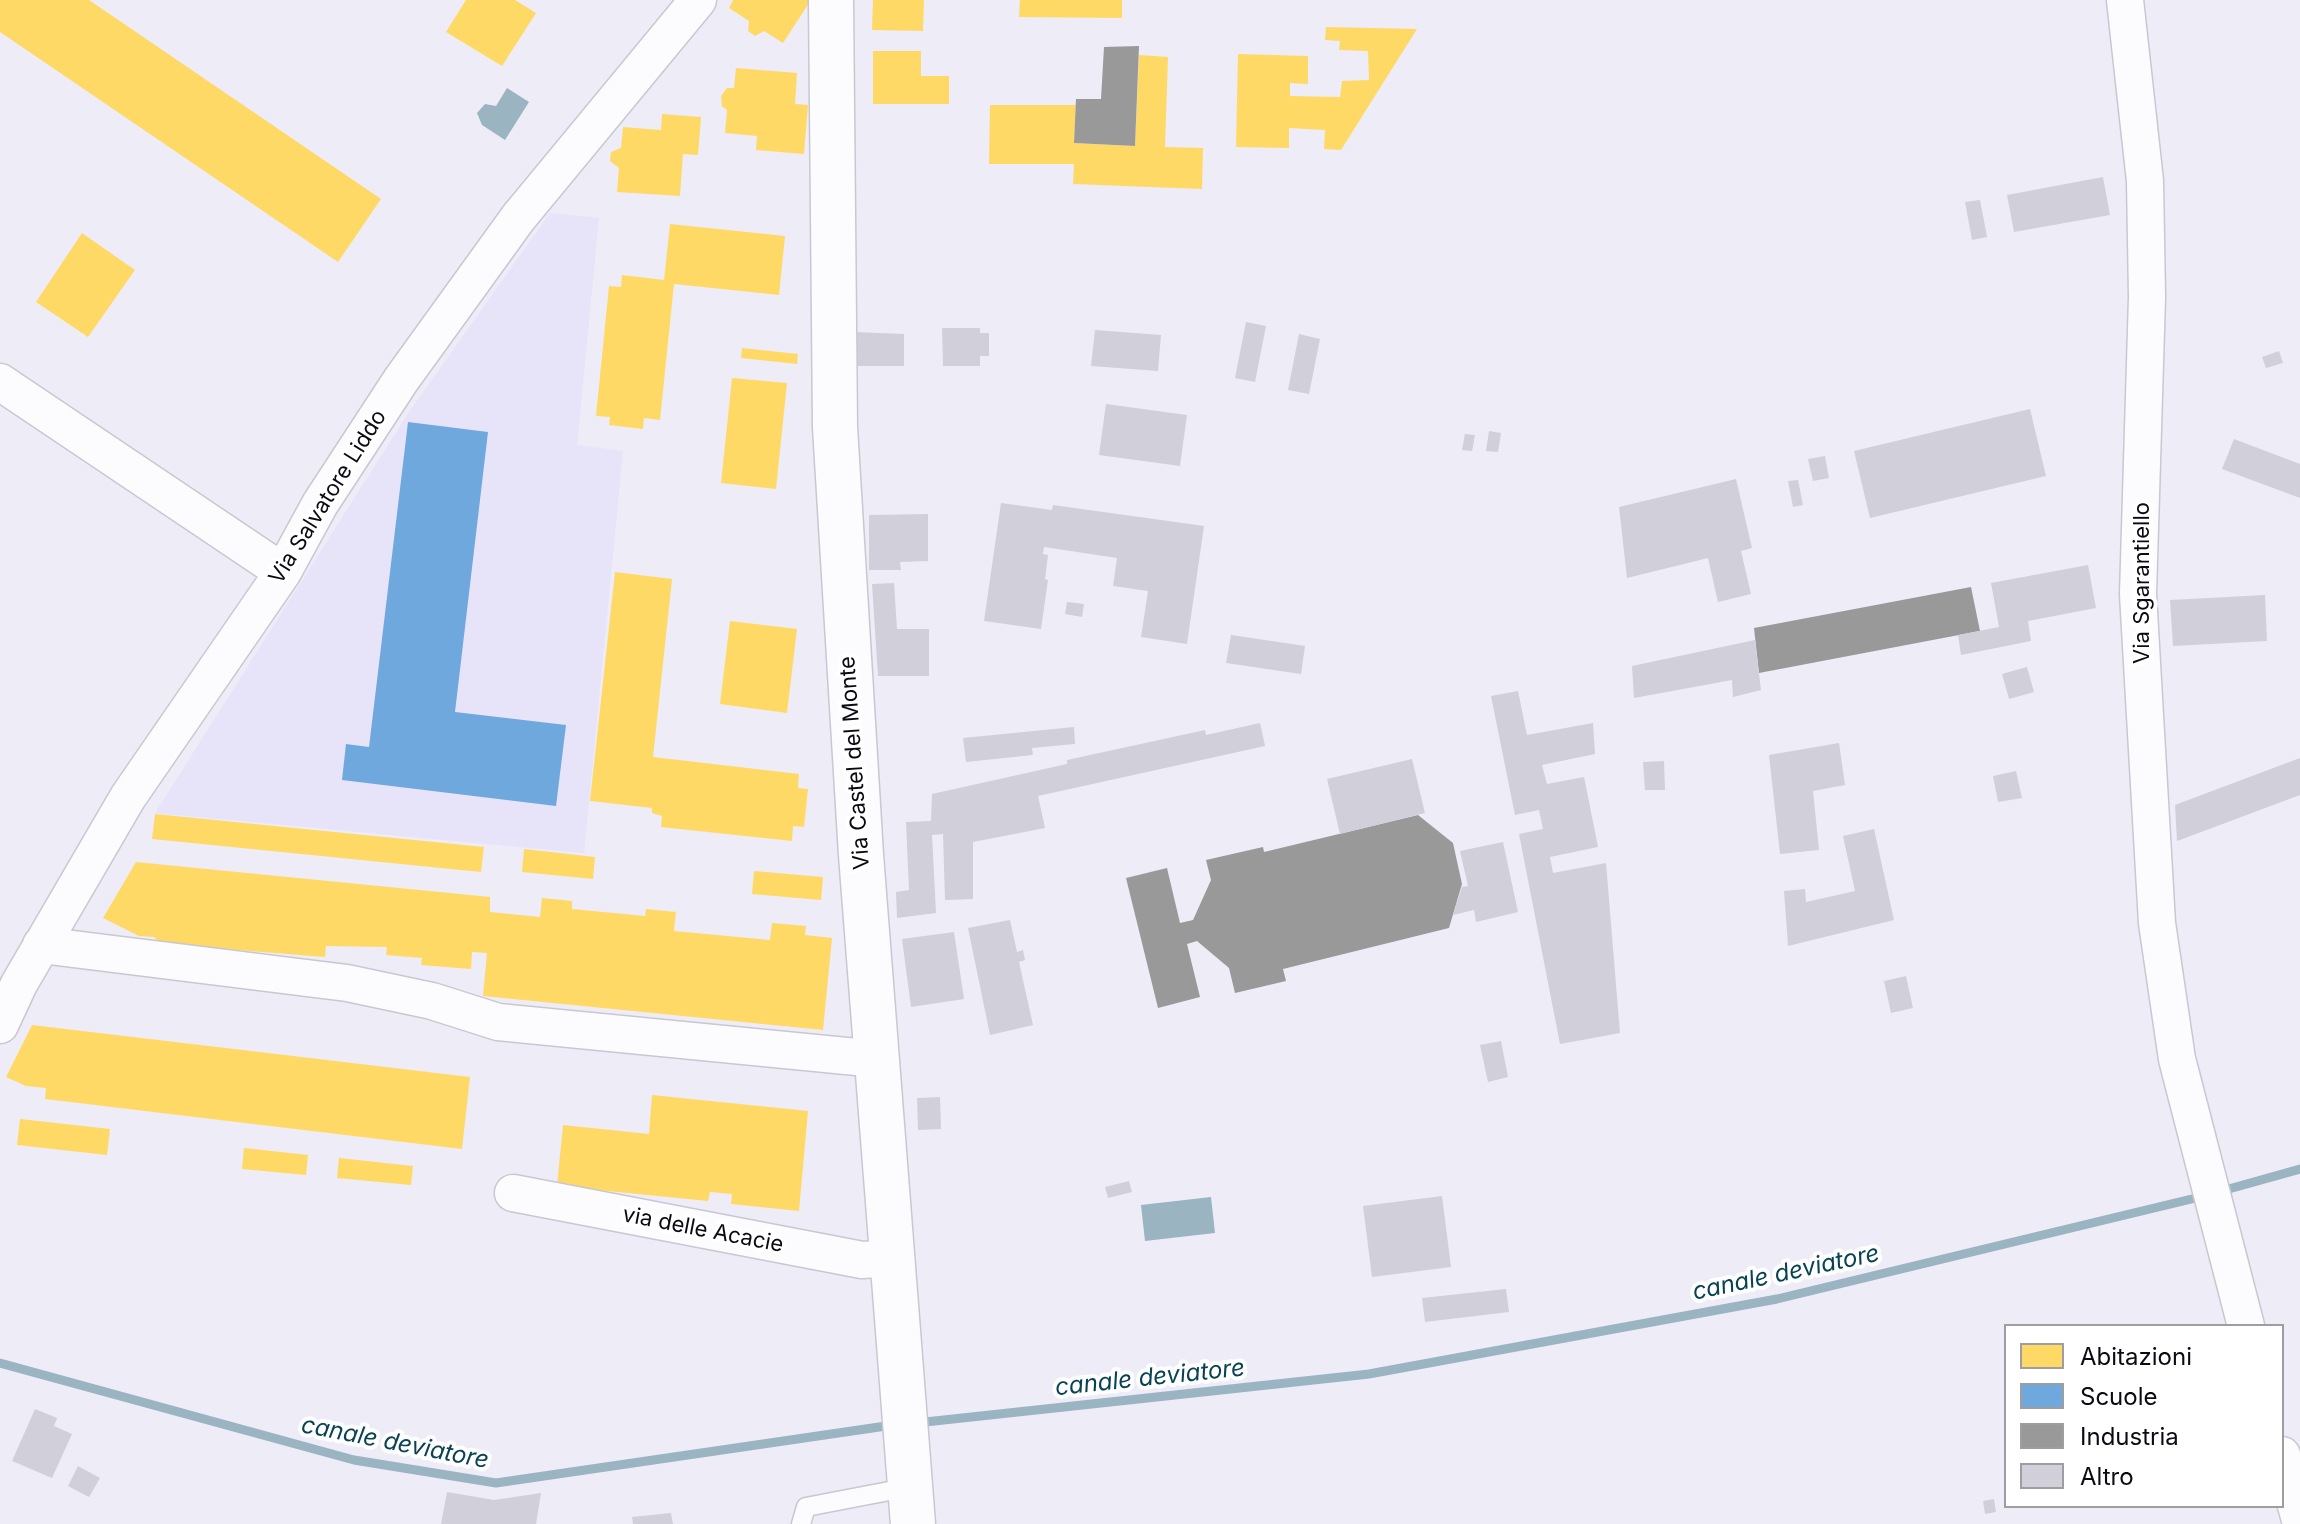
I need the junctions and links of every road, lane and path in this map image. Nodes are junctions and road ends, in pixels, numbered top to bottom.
1 (698, 0) edge
2 (831, 0) edge
3 (2125, 0) edge
4 (0, 382) edge
5 (283, 572) junction
6 (41, 945) junction
7 (0, 1025) edge
8 (877, 1059) junction
9 (513, 1193) dead end
10 (893, 1258) junction
11 (2245, 1324) edge
12 (2284, 1462) edge
13 (912, 1506) edge
14 (2300, 1520) edge
15 (801, 1524) edge

1 - 5 street, Via Salvatore Liddo
2 - 8 main road, Via Castel del Monte
3 - 11 street, Via Sgarantiello
4 - 5 street
5 - 6 street, Via Salvatore Liddo
6 - 7 street, Via Salvatore Liddo
6 - 8 street
8 - 10 main road, Via Castel del Monte
9 - 10 street, via delle Acacie
10 - 13 main road, Via Castel del Monte
12 - 14 street
13 - 15 lane

